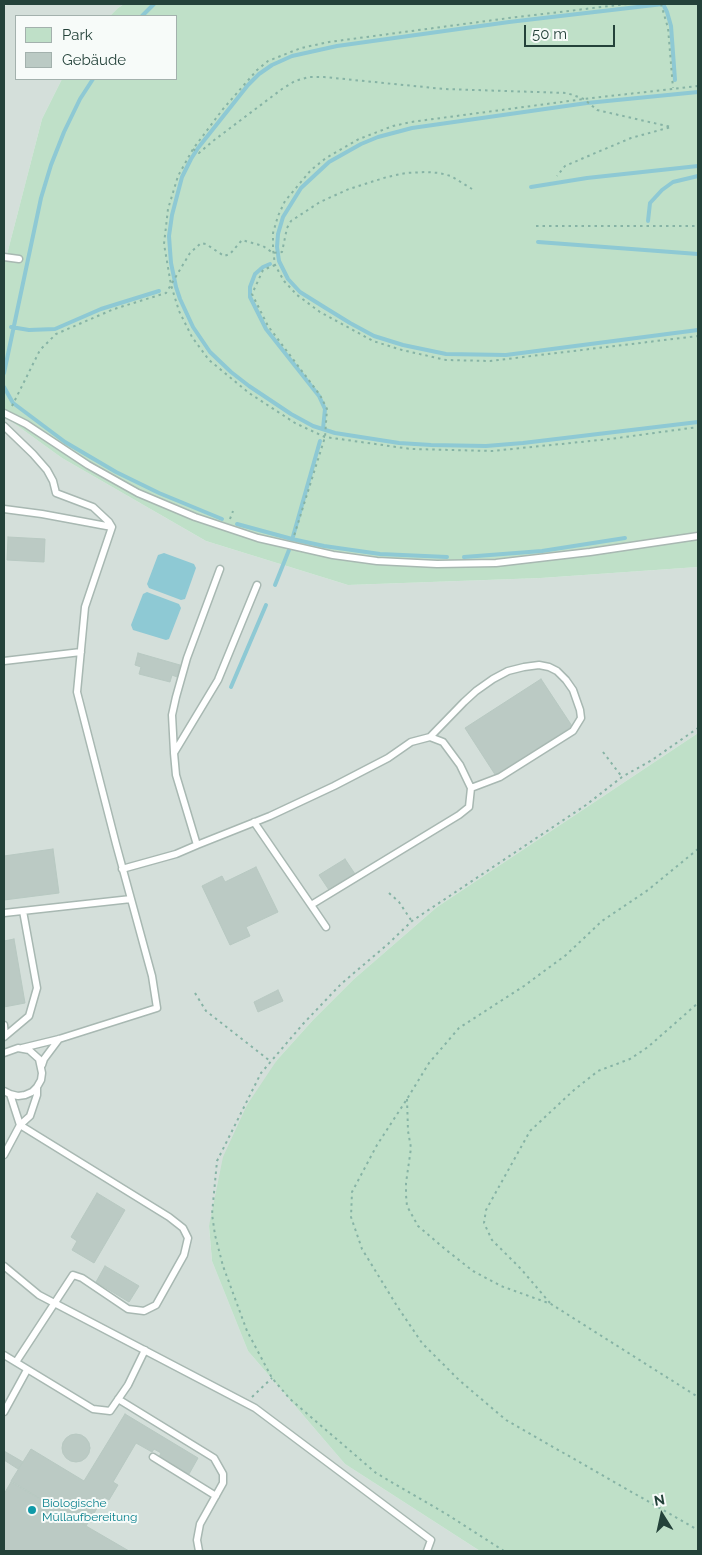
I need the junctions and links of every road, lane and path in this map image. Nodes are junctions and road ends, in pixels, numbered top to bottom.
1 (627, 4) edge
2 (661, 4) edge
3 (698, 86) edge
4 (674, 88) junction
5 (584, 99) junction
6 (195, 151) junction
7 (557, 176) dead end
8 (472, 189) dead end
9 (536, 226) dead end
10 (698, 226) edge
11 (276, 253) junction
12 (4, 257) edge
13 (19, 259) dead end
14 (274, 265) junction
15 (171, 285) junction
16 (698, 336) edge
17 (6, 414) edge
18 (4, 426) edge
19 (698, 427) edge
20 (325, 437) junction
21 (4, 509) edge
22 (112, 527) junction
23 (698, 536) edge
24 (291, 546) junction
25 (220, 569) dead end
26 (257, 585) dead end
27 (81, 652) junction
28 (4, 661) edge
29 (698, 728) edge
30 (430, 737) junction
31 (603, 752) dead end
32 (174, 753) junction
33 (622, 777) junction
34 (471, 788) junction
35 (254, 822) junction
36 (197, 844) junction
37 (698, 849) edge
38 (122, 869) junction
39 (389, 893) dead end
40 (131, 899) junction
41 (311, 905) junction
42 (23, 911) junction
43 (4, 913) edge
44 (412, 921) junction
45 (326, 927) dead end
46 (194, 993) dead end
47 (698, 1003) edge
48 (4, 1025) edge
49 (4, 1036) edge
50 (59, 1039) junction
51 (22, 1048) junction
52 (4, 1052) edge
53 (271, 1061) junction
54 (42, 1065) junction
55 (37, 1087) junction
56 (7, 1092) edge
57 (407, 1099) junction
58 (20, 1125) junction
59 (4, 1155) edge
60 (4, 1266) edge
61 (54, 1302) junction
62 (552, 1304) junction
63 (145, 1350) junction
64 (4, 1355) edge
65 (16, 1362) junction
66 (28, 1370) junction
67 (272, 1378) junction
68 (698, 1397) edge
69 (118, 1399) junction
70 (244, 1402) junction
71 (4, 1412) edge
72 (153, 1457) dead end
73 (216, 1496) junction
74 (698, 1530) edge
75 (199, 1551) edge
76 (427, 1551) edge
77 (504, 1551) edge

1 - 6 path
2 - 4 path
3 - 4 path
4 - 5 path
5 - 6 path
5 - 7 path
5 - 11 path
6 - 15 path
8 - 11 path
9 - 10 path
11 - 14 path
11 - 15 path
12 - 13 lane
14 - 16 path
14 - 20 path
15 - 17 path
15 - 20 path
17 - 24 lane
18 - 22 lane
19 - 20 path
20 - 24 path
21 - 22 lane
22 - 27 lane
23 - 24 lane
25 - 32 lane
26 - 32 lane
27 - 28 lane
27 - 38 lane
29 - 33 path
30 - 34 lane
30 - 34 lane
30 - 35 lane
31 - 33 path
32 - 36 lane
33 - 44 path
34 - 41 lane
35 - 36 lane
35 - 41 lane
36 - 38 lane
37 - 57 path
38 - 40 lane
39 - 44 path
40 - 42 lane
40 - 50 lane
41 - 45 lane
42 - 43 lane
42 - 49 lane
44 - 53 path
46 - 53 path
47 - 62 path
48 - 49 lane
50 - 51 lane
50 - 54 lane
51 - 52 lane
51 - 54 lane
53 - 67 path
54 - 55 lane
55 - 56 lane
55 - 58 lane
56 - 58 lane
57 - 62 path
57 - 74 path
58 - 59 lane
58 - 61 lane
60 - 61 lane
61 - 63 lane
61 - 65 lane
62 - 68 path
63 - 69 lane
63 - 70 lane
64 - 65 lane
65 - 66 lane
66 - 69 lane
66 - 71 lane
67 - 70 path
67 - 77 path
69 - 73 lane
70 - 76 lane
72 - 73 lane
73 - 75 lane

